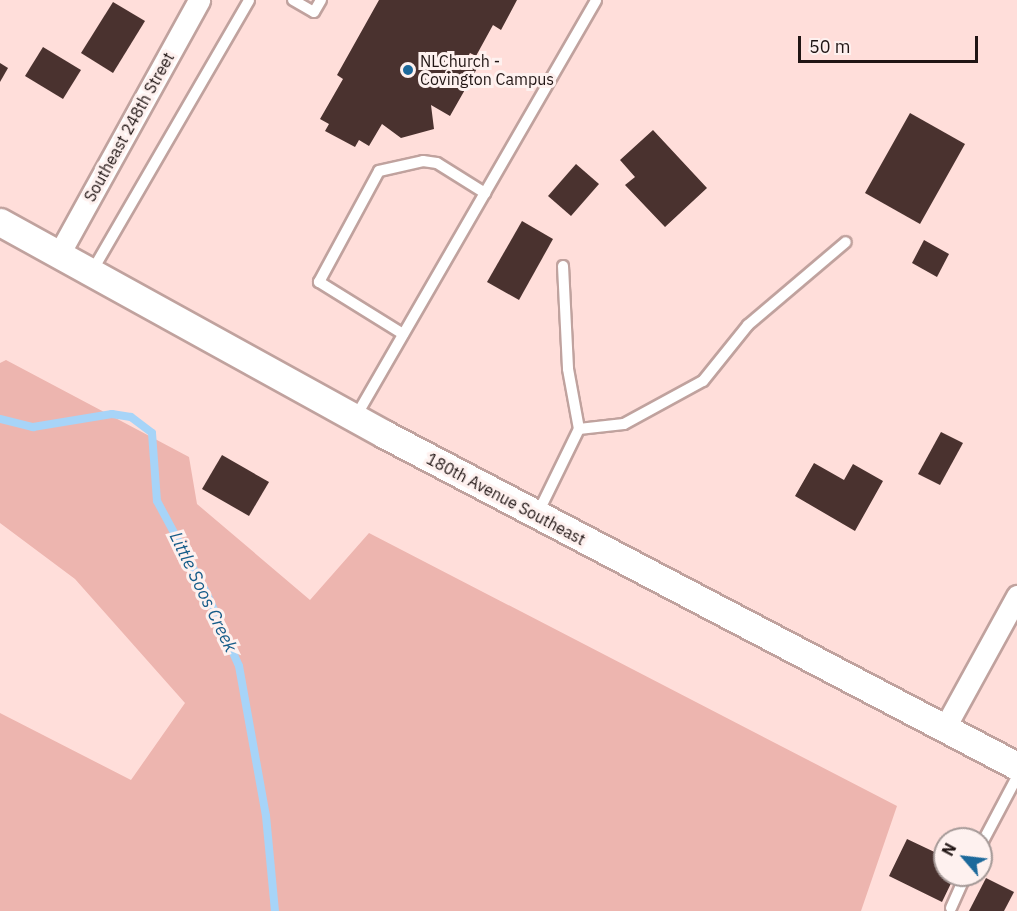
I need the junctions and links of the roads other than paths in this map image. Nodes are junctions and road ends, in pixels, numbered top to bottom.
1 (199, 0) edge
2 (249, 0) edge
3 (293, 0) edge
4 (321, 0) edge
5 (596, 0) edge
6 (485, 193) junction
7 (0, 222) edge
8 (846, 242) dead end
9 (59, 254) junction
10 (563, 266) dead end
11 (91, 273) junction
12 (403, 334) junction
13 (355, 418) junction
14 (579, 429) junction
15 (537, 515) junction
16 (1017, 596) edge
17 (944, 729) junction
18 (1017, 766) edge
19 (1017, 777) edge
20 (991, 827) edge
21 (961, 887) edge
22 (951, 908) dead end

1 - 9 street, Southeast 248th Street
2 - 11 lane
3 - 4 lane
5 - 6 lane
6 - 12 lane
6 - 12 lane
7 - 9 street, 180th Avenue Southeast
8 - 14 lane
9 - 11 street, 180th Avenue Southeast
10 - 14 lane
11 - 13 street, 180th Avenue Southeast
12 - 13 lane
13 - 15 street, 180th Avenue Southeast
14 - 15 lane
15 - 17 street, 180th Avenue Southeast
16 - 17 street
17 - 18 street, 180th Avenue Southeast
19 - 20 lane
21 - 22 lane

